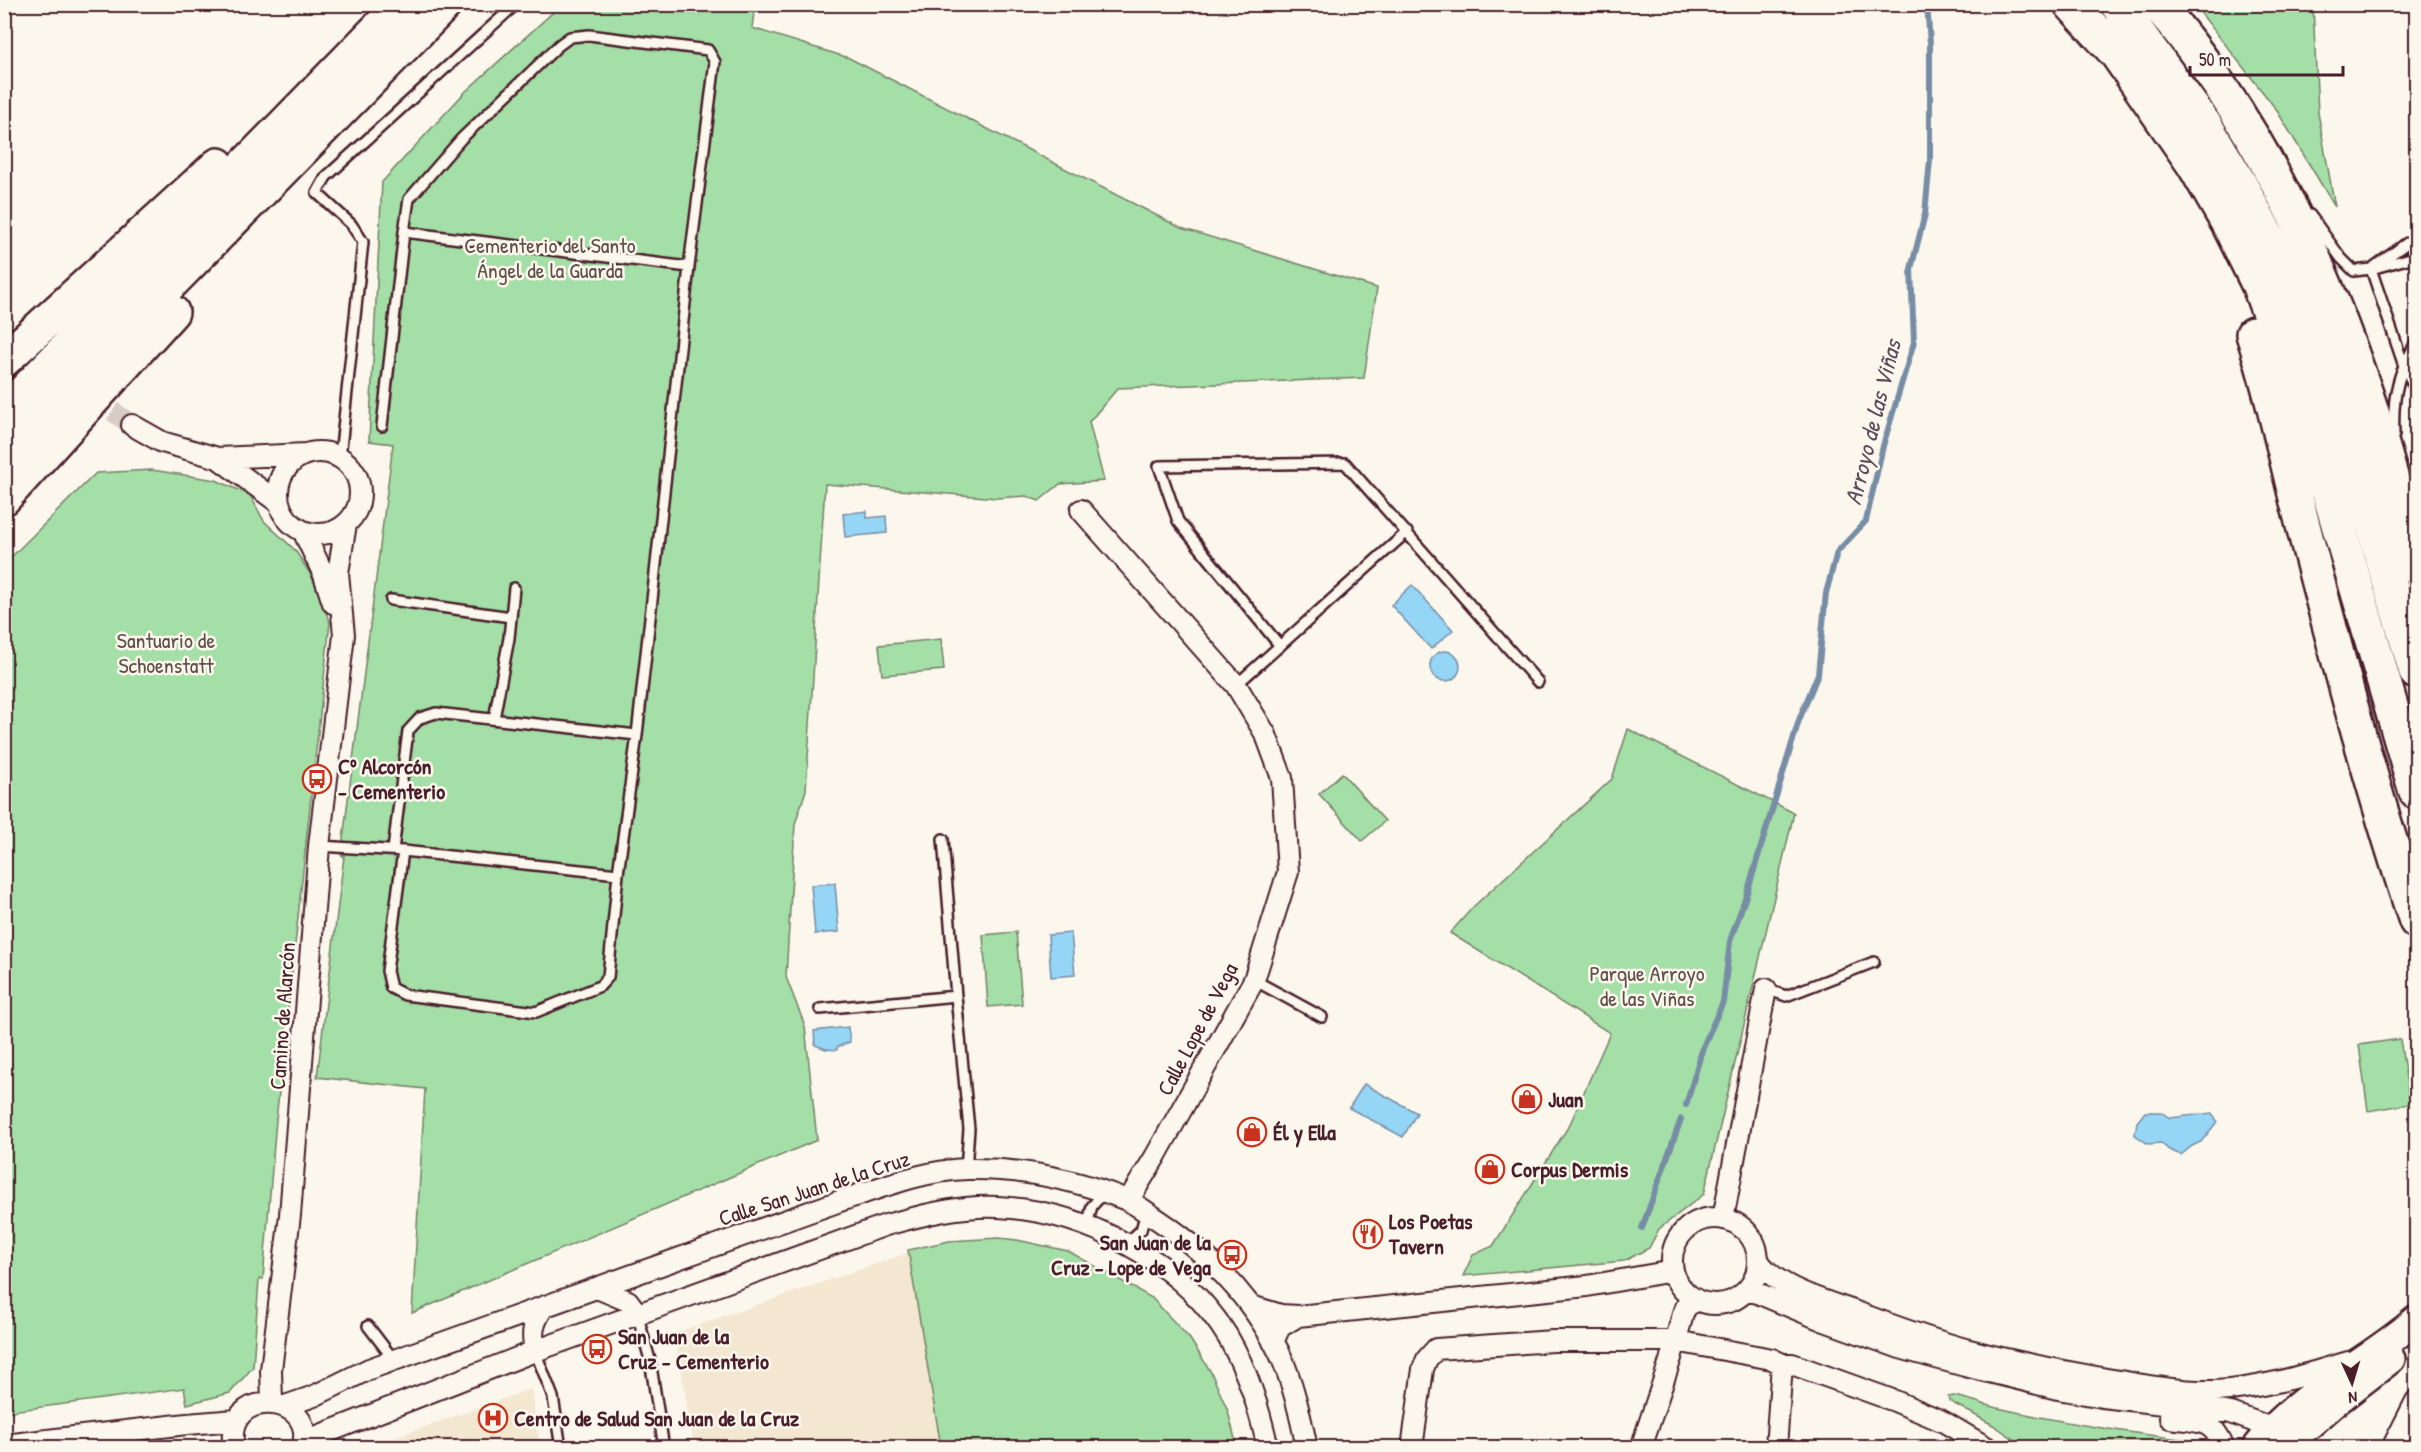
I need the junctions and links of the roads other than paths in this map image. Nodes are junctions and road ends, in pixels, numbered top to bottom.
1 (402, 4) edge
2 (445, 4) edge
3 (516, 4) edge
4 (2071, 4) edge
5 (2117, 4) edge
6 (2157, 4) edge
7 (372, 34) junction
8 (2154, 108) junction
9 (330, 119) junction
10 (2250, 135) junction
11 (2291, 186) dead end
12 (2304, 206) dead end
13 (404, 232) junction
14 (2416, 241) edge
15 (2416, 264) edge
16 (689, 267) junction
17 (2371, 269) junction
18 (2416, 342) edge
19 (4, 360) edge
20 (2404, 366) junction
21 (2416, 390) edge
22 (4, 412) edge
23 (132, 425) tunnel mouth
24 (382, 426) dead end
25 (4, 453) edge
26 (305, 454) junction
27 (218, 458) junction
28 (340, 458) junction
29 (4, 498) edge
30 (279, 503) junction
31 (1081, 510) dead end
32 (2402, 518) junction
33 (346, 524) junction
34 (303, 531) junction
35 (1407, 532) junction
36 (2416, 567) edge
37 (514, 588) dead end
38 (391, 600) dead end
39 (511, 617) junction
40 (344, 634) junction
41 (1280, 646) junction
42 (2416, 672) edge
43 (1538, 682) dead end
44 (1236, 685) junction
45 (494, 719) junction
46 (637, 735) junction
47 (2416, 792) edge
48 (943, 839) dead end
49 (319, 846) junction
50 (398, 850) junction
51 (618, 874) junction
52 (2416, 921) edge
53 (1874, 962) dead end
54 (1254, 980) junction
55 (1766, 989) joint
56 (956, 996) junction
57 (820, 1009) dead end
58 (1322, 1017) dead end
59 (966, 1169) junction
60 (1104, 1193) junction
61 (1128, 1201) junction
62 (1146, 1212) junction
63 (1723, 1219) junction
64 (1087, 1226) junction
65 (1127, 1243) junction
66 (1758, 1260) junction
67 (1673, 1270) junction
68 (597, 1288) junction
69 (1746, 1292) junction
70 (1696, 1300) junction
71 (1251, 1306) junction
72 (543, 1308) junction
73 (637, 1313) junction
74 (1298, 1316) junction
75 (2416, 1320) edge
76 (368, 1326) dead end
77 (2416, 1340) edge
78 (1676, 1341) junction
79 (1273, 1342) junction
80 (535, 1351) junction
81 (394, 1360) junction
82 (2374, 1361) junction
83 (1782, 1364) junction
84 (2001, 1376) junction
85 (2416, 1401) edge
86 (279, 1404) junction
87 (236, 1420) junction
88 (2270, 1441) edge
89 (303, 1444) edge
90 (4, 1445) edge
91 (234, 1448) edge
92 (561, 1448) edge
93 (664, 1448) edge
94 (1268, 1448) edge
95 (1307, 1448) edge
96 (1412, 1448) edge
97 (1641, 1448) edge
98 (1776, 1448) edge
99 (1988, 1448) edge
100 (2223, 1448) edge
101 (2392, 1448) edge

1 - 7 highway
2 - 9 highway
3 - 28 lane
4 - 8 highway
5 - 42 highway
6 - 10 highway
7 - 19 highway
7 - 22 highway
8 - 47 highway
8 - 52 highway
9 - 25 highway
9 - 29 highway
10 - 11 lane
10 - 32 highway
12 - 17 lane
13 - 16 lane
13 - 16 lane
13 - 24 lane
14 - 17 lane
15 - 17 lane
16 - 46 lane
17 - 20 lane
18 - 20 lane
20 - 21 lane
20 - 32 lane
23 - 27 street
26 - 27 street
26 - 28 street
26 - 30 street
27 - 30 street
28 - 33 street
30 - 34 street
31 - 44 street, Calle Lope de Vega
32 - 36 highway
33 - 34 street
33 - 40 street, Camino de Alarcón
34 - 40 street, Camino de Alarcón
35 - 41 lane
35 - 41 lane
35 - 43 lane
37 - 39 lane
38 - 39 lane
39 - 45 lane
40 - 49 street, Camino de Alarcón
41 - 44 lane
44 - 54 street, Calle Lope de Vega
45 - 46 lane
45 - 50 lane
46 - 51 lane
48 - 56 lane
49 - 50 lane
49 - 86 street, Camino de Alarcón
50 - 51 lane
50 - 51 lane
53 - 55 lane
54 - 58 lane
54 - 61 street, Calle Lope de Vega
55 - 63 street
56 - 57 lane
56 - 59 lane
59 - 60 street, Calle San Juan de la Cruz
59 - 68 street, Calle San Juan de la Cruz
60 - 61 street, Calle San Juan de la Cruz
60 - 64 lane
61 - 62 street, Calle San Juan de la Cruz
62 - 65 lane
62 - 71 street, Calle San Juan de la Cruz
63 - 66 street
63 - 67 street
64 - 65 street
64 - 73 street
65 - 94 street
66 - 69 street
66 - 82 street
67 - 70 street
67 - 74 street
68 - 72 street, Calle San Juan de la Cruz
68 - 73 street
69 - 70 street
69 - 84 street
70 - 78 street
71 - 74 street
71 - 79 street, Calle San Juan de la Cruz
72 - 80 street
72 - 81 street, Calle San Juan de la Cruz
73 - 80 street
73 - 93 lane
74 - 79 street
75 - 82 main road
76 - 81 lane
77 - 82 main road
78 - 83 street
78 - 96 street
78 - 97 street
79 - 95 street, Calle San Juan de la Cruz
80 - 89 street
80 - 92 lane
81 - 86 street, Calle San Juan de la Cruz
82 - 88 main road
83 - 98 street
83 - 99 street
84 - 88 street
84 - 100 street
85 - 101 street
86 - 87 street, Calle San Juan de la Cruz
86 - 89 street
87 - 90 street
87 - 91 street

